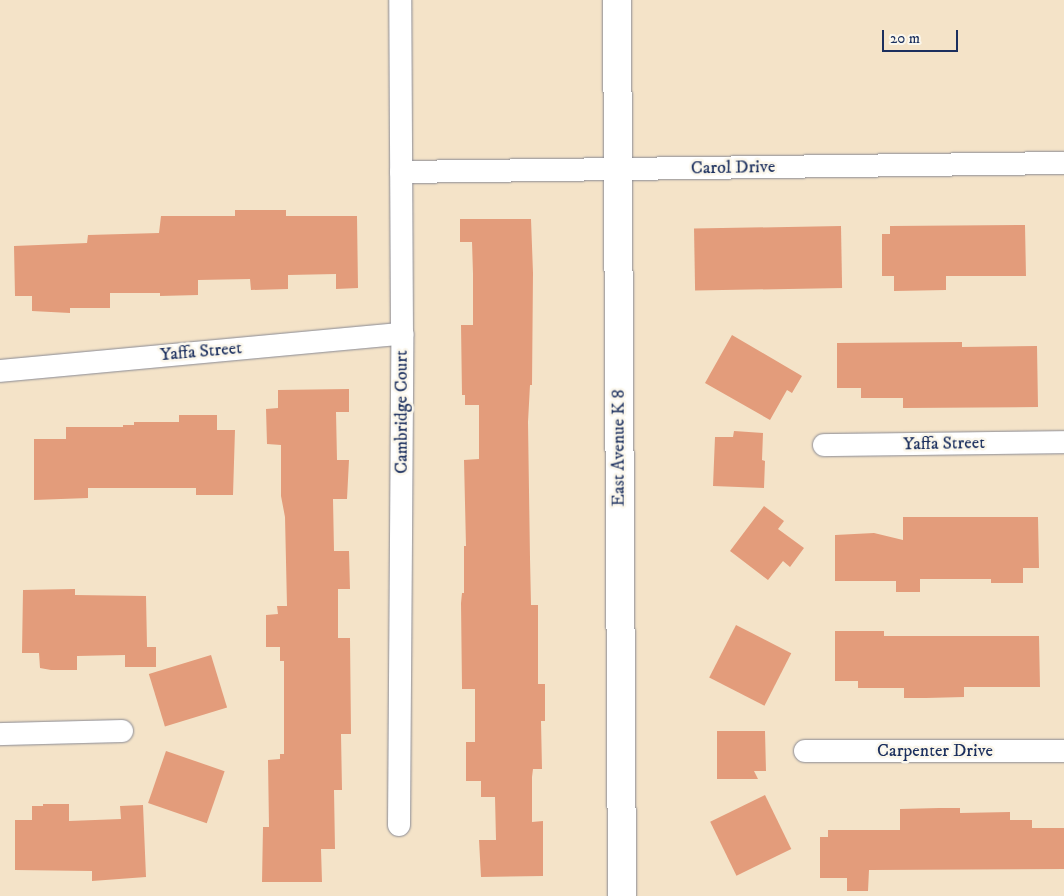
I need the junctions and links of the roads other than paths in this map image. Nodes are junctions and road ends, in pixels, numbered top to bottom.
1 (400, 0) edge
2 (616, 0) edge
3 (1064, 163) edge
4 (618, 170) junction
5 (401, 172) junction
6 (402, 334) junction
7 (0, 371) edge
8 (1064, 442) edge
9 (824, 445) dead end
10 (122, 731) dead end
11 (0, 734) edge
12 (805, 751) dead end
13 (1064, 751) edge
14 (399, 825) dead end
15 (622, 896) edge

1 - 5 street, Cambridge Court
2 - 4 street, East Avenue K 8
3 - 4 street, Carol Drive
4 - 5 street, Carol Drive
4 - 15 street, East Avenue K 8
5 - 6 street, Cambridge Court
6 - 7 street, Yaffa Street
6 - 14 street, Cambridge Court
8 - 9 street, Yaffa Street
10 - 11 street
12 - 13 street, Carpenter Drive

